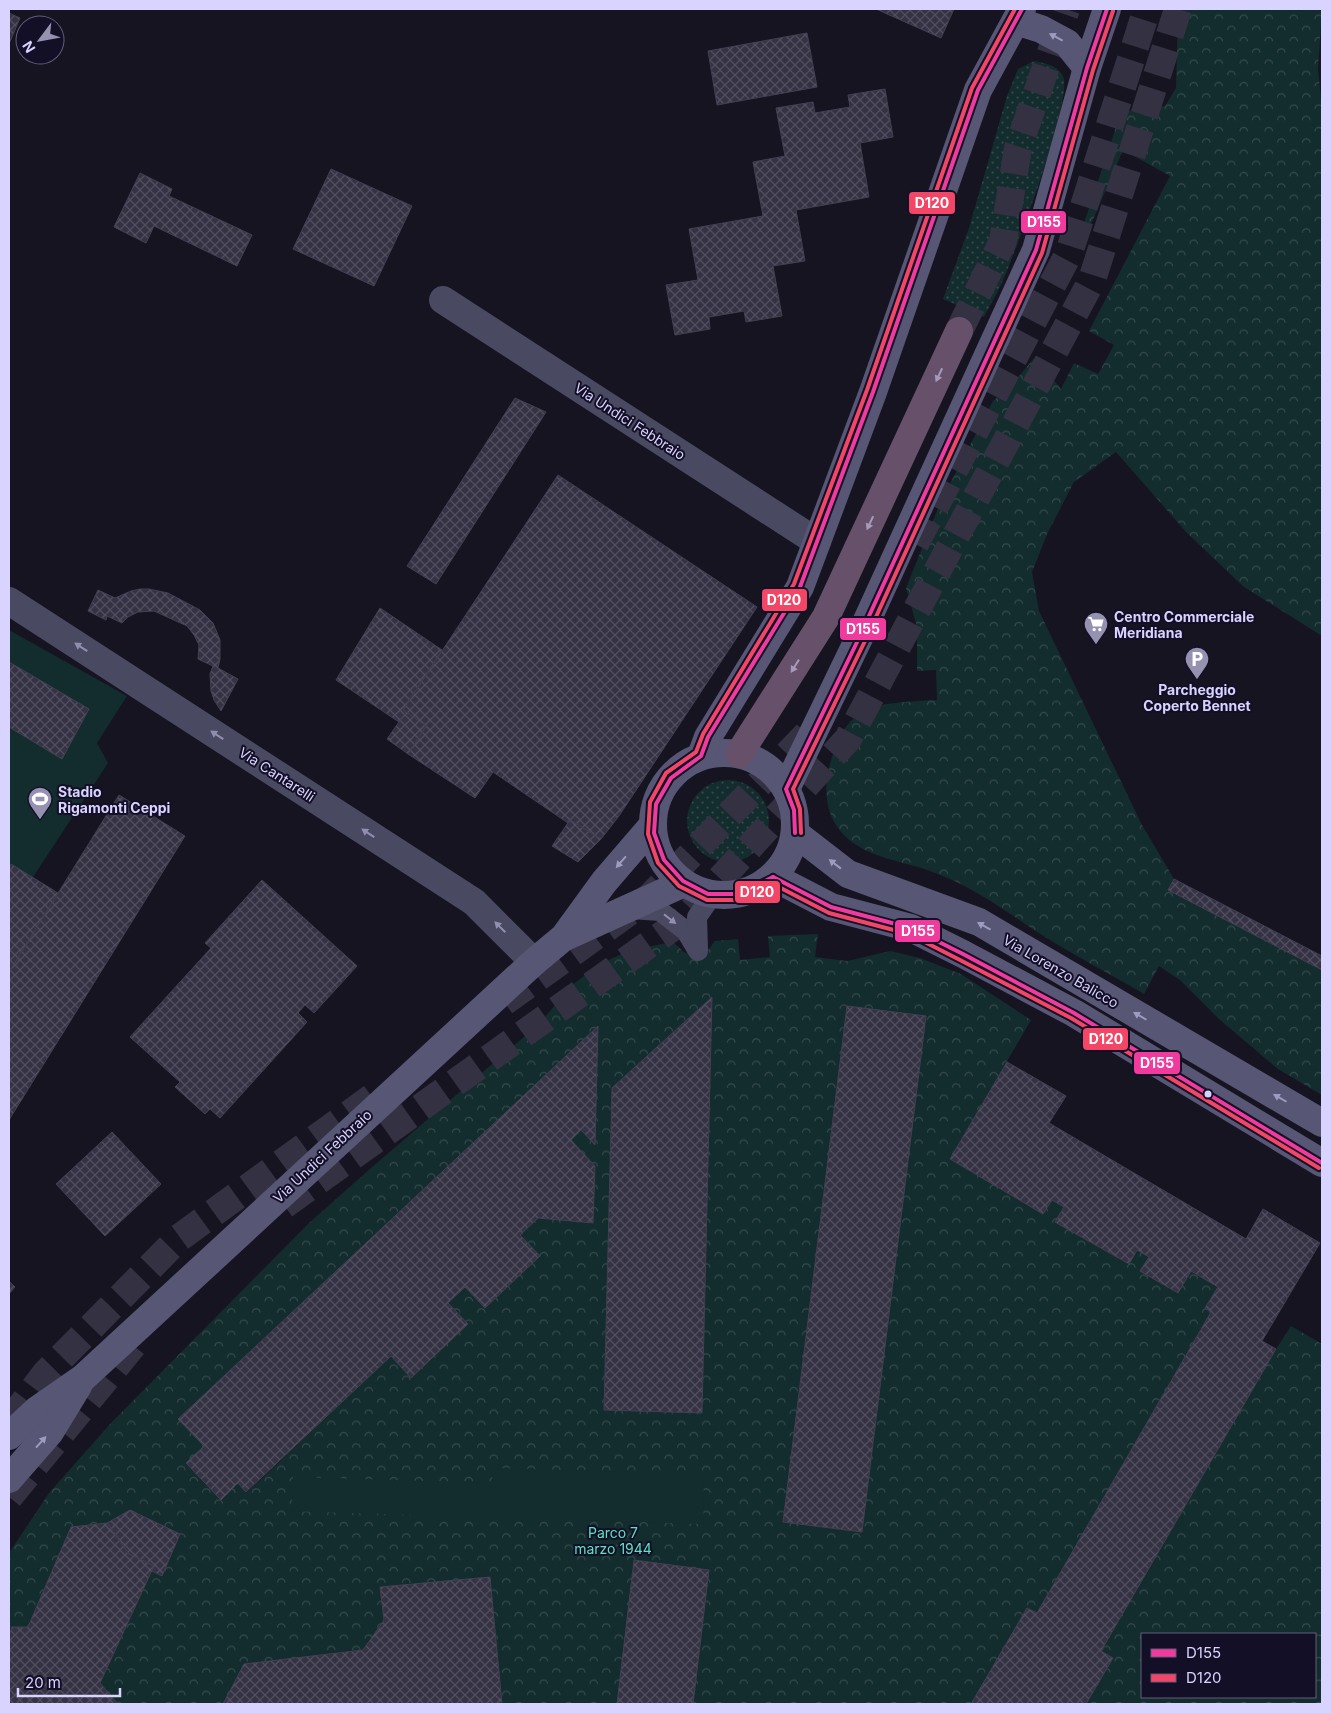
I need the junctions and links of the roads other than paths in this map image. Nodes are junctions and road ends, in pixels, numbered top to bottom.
1 (1107, 9) edge
2 (1019, 15) edge
3 (1087, 68) junction
4 (443, 300) dead end
5 (959, 331) tunnel mouth
6 (817, 542) junction
7 (9, 601) edge
8 (739, 754) junction
9 (701, 756) junction
10 (786, 789) junction
11 (653, 825) junction
12 (795, 833) junction
13 (773, 877) junction
14 (684, 883) junction
15 (713, 894) junction
16 (628, 908) junction
17 (564, 938) junction
18 (534, 962) junction
19 (1322, 1123) edge
20 (1322, 1163) edge
21 (83, 1378) junction
22 (9, 1436) edge
23 (9, 1479) edge

1 - 3 street
3 -> 2 street
2 - 6 street
3 - 10 street
4 - 6 street, Via Undici Febbraio
5 -> 8 highway
6 - 9 street
18 -> 7 street, Via Cantarelli
8 - 9 street
8 - 10 street
9 - 11 street
10 - 12 street
11 - 14 street
11 -> 17 street, Via Undici Febbraio
12 - 13 street
19 -> 12 street, Via Lorenzo Balicco
13 - 15 street
13 - 20 street
14 - 15 street
14 - 16 street, Via Undici Febbraio
16 -> 15 lane
16 - 17 street, Via Undici Febbraio
17 - 18 street, Via Undici Febbraio
18 - 21 street, Via Undici Febbraio
21 - 22 street, Via Undici Febbraio
23 -> 21 street, Via Undici Febbraio

